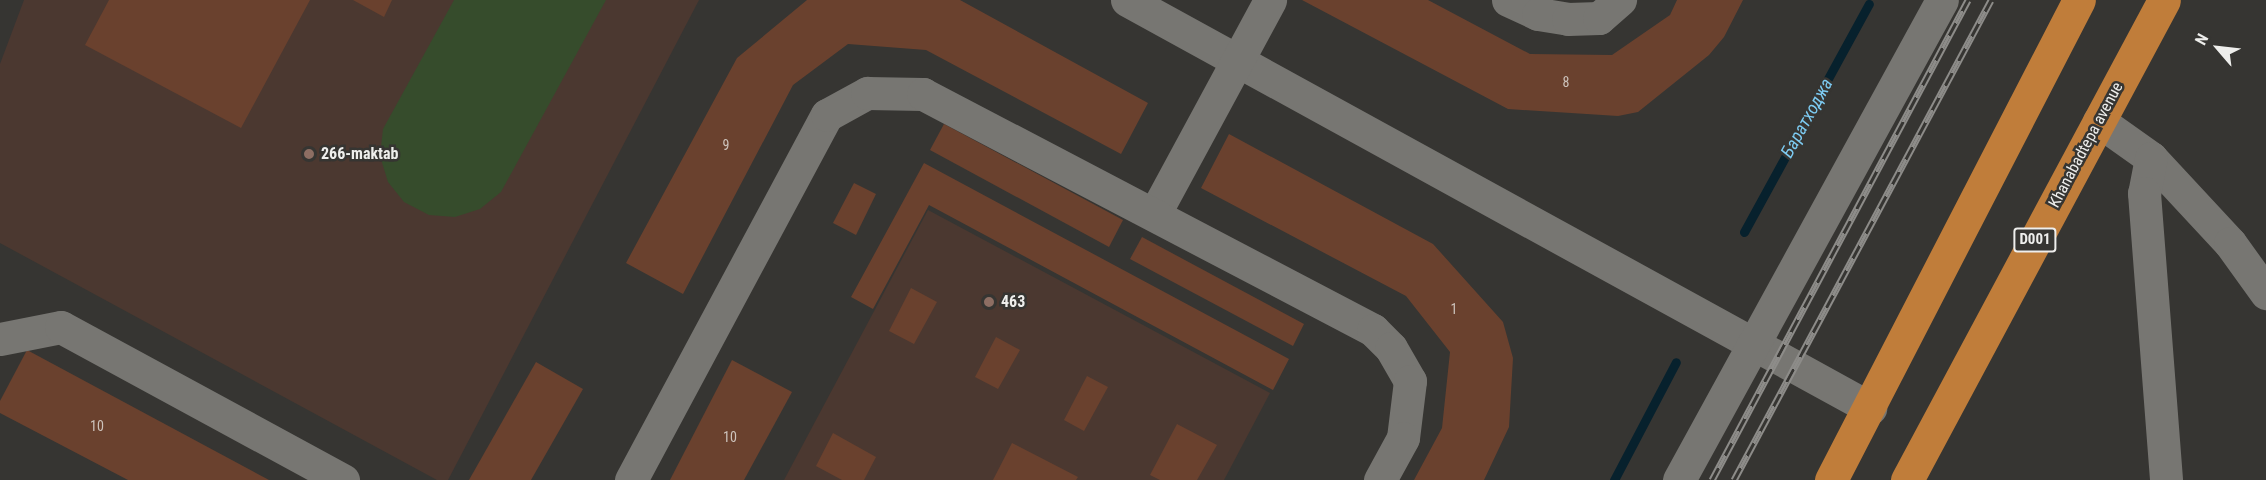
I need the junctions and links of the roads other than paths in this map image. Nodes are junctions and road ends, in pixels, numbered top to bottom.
1 (1127, 0) edge
2 (1270, 0) edge
3 (1508, 0) edge
4 (1620, 0) edge
5 (1942, 0) edge
6 (2079, 0) edge
7 (2164, 0) edge
8 (1238, 58) junction
9 (2099, 120) junction
10 (2151, 158) junction
11 (1155, 213) junction
12 (2266, 293) edge
13 (0, 339) edge
14 (1753, 345) junction
15 (1870, 408) junction
16 (343, 480) edge
17 (631, 480) edge
18 (1380, 480) edge
19 (1679, 480) edge
20 (1831, 480) edge
21 (1907, 480) edge
22 (2166, 480) edge

1 - 8 street
2 - 8 street
3 - 4 street
5 - 14 street
6 - 15 highway
7 - 9 highway, Khanabadtepa avenue / D001
8 - 11 street
8 - 14 street
9 - 10 street
9 - 21 highway, Khanabadtepa avenue / D001
10 - 12 street
10 - 22 street
11 - 17 street
11 - 18 street
13 - 16 street
14 - 15 street
14 - 19 street
15 - 20 highway

